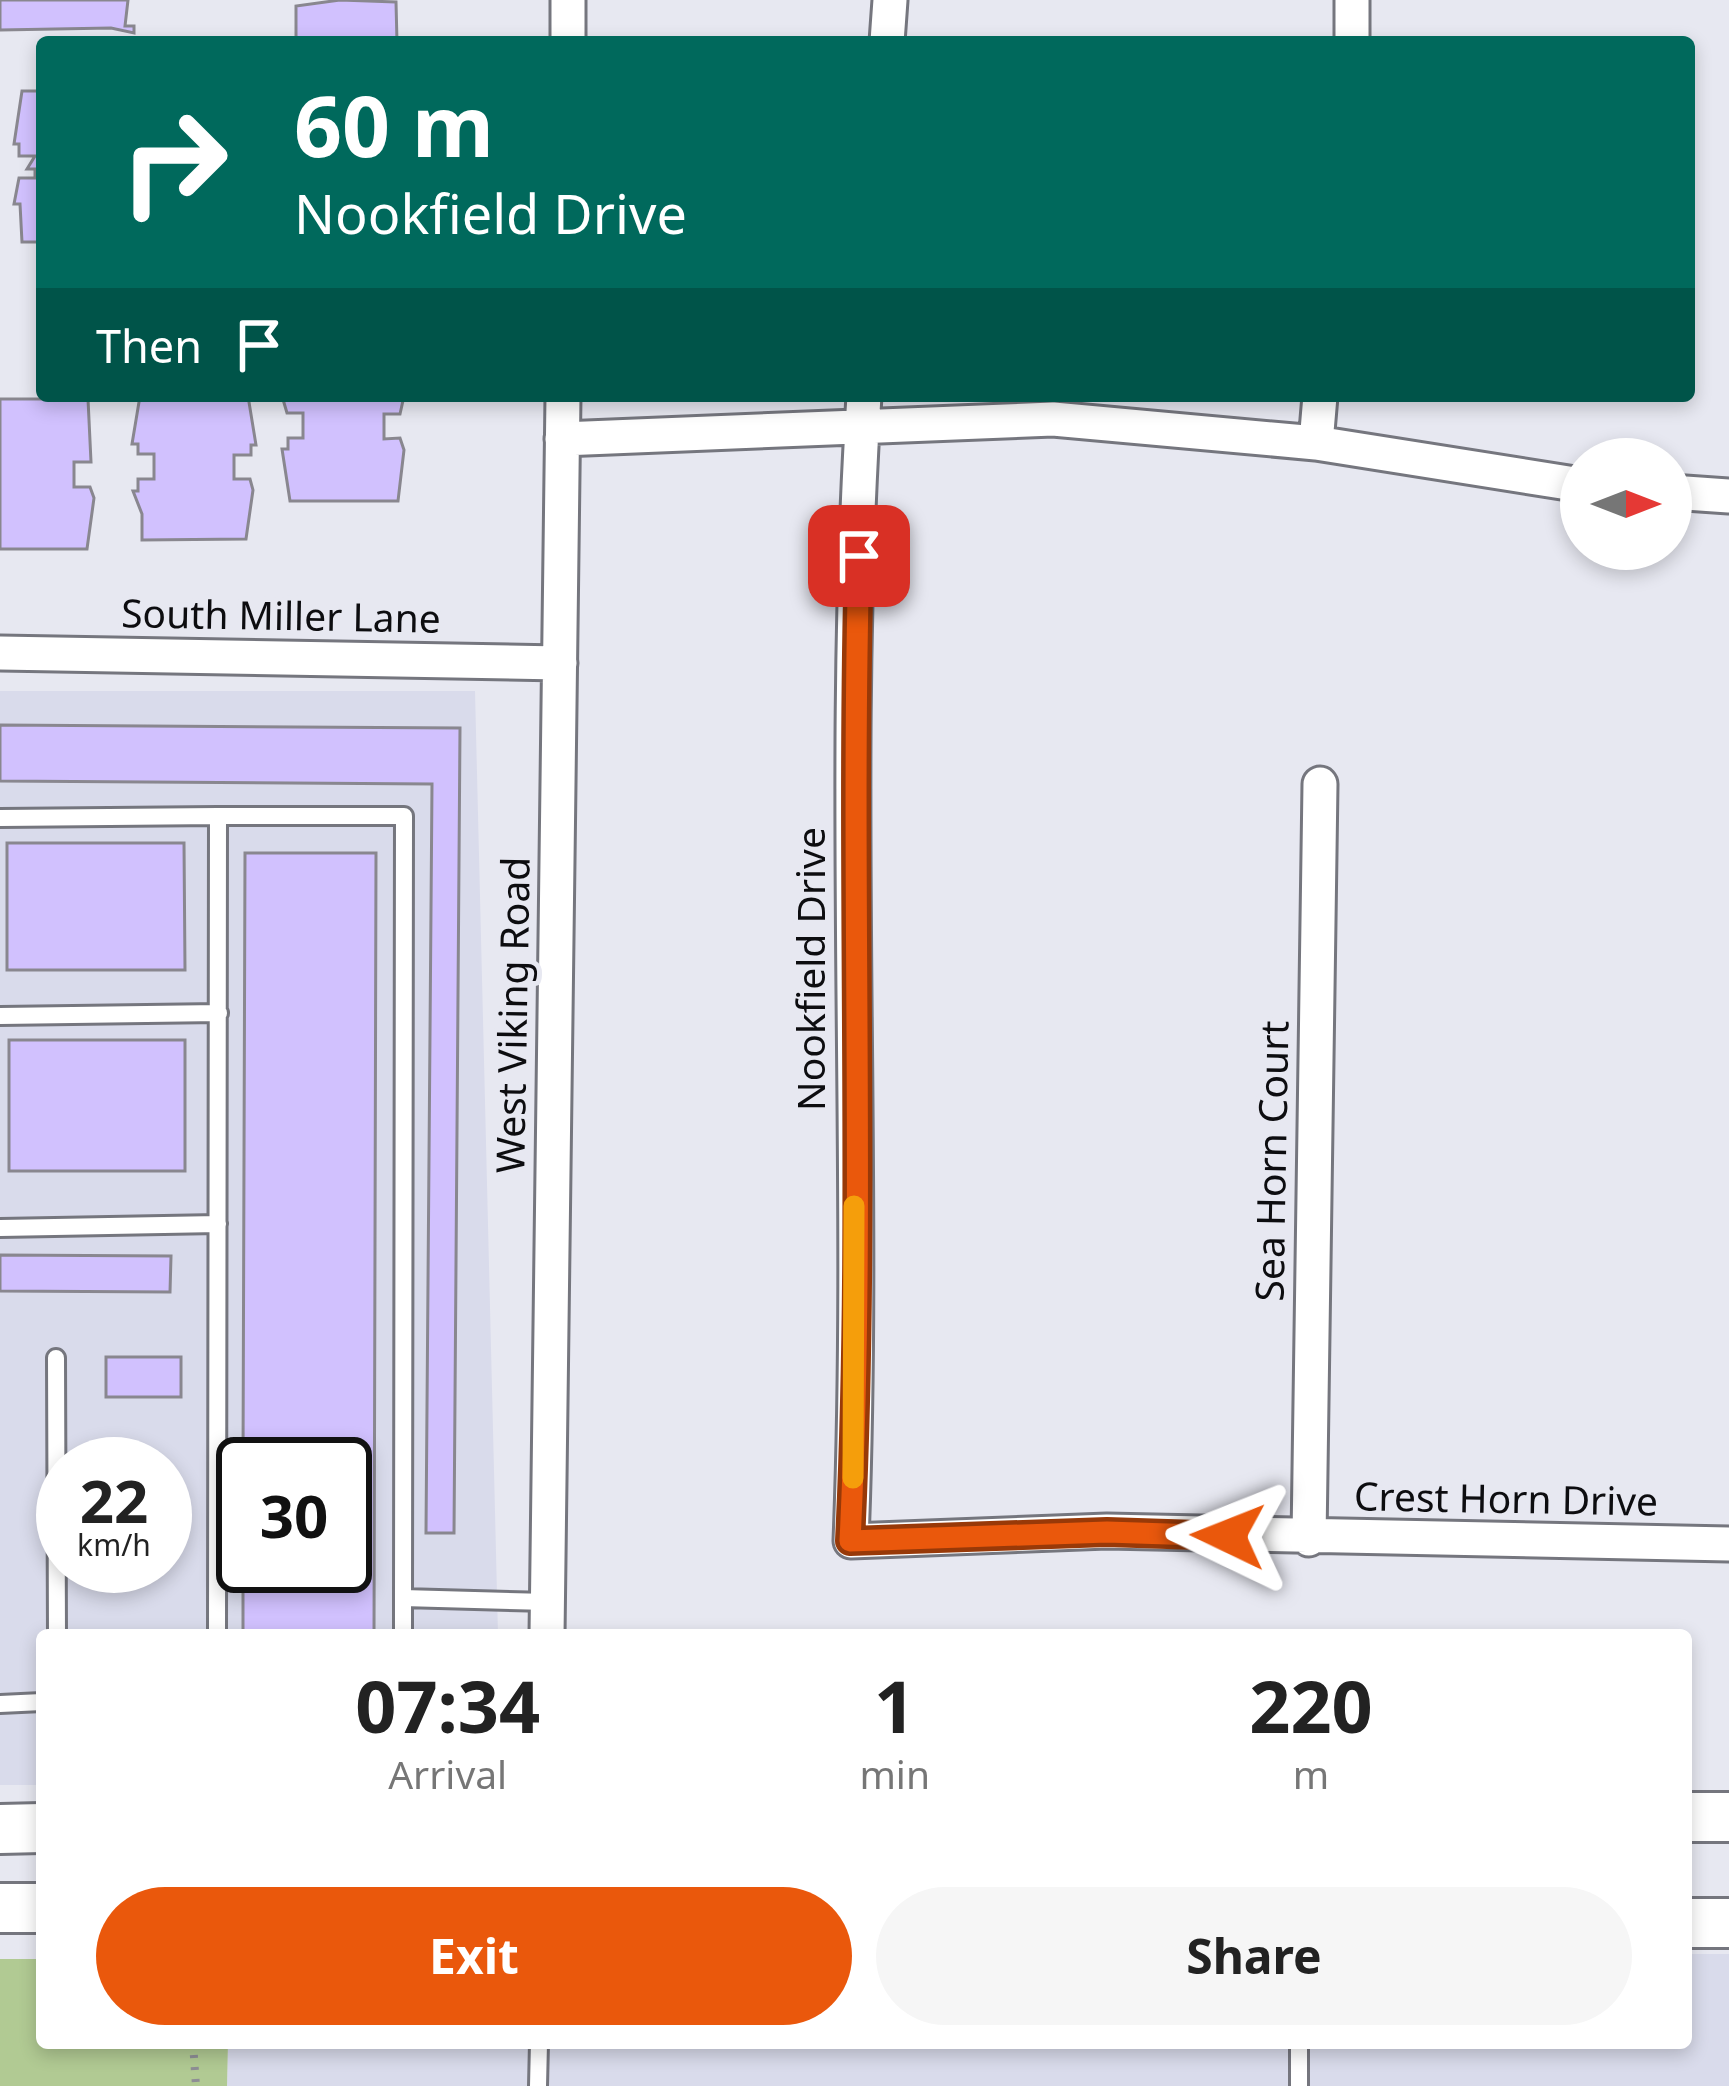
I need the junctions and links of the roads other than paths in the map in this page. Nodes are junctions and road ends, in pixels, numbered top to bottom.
1 (568, 0) edge
2 (890, 0) edge
3 (1352, 0) edge
4 (568, 36) edge
5 (887, 36) edge
6 (1352, 36) edge
7 (563, 402) edge
8 (1319, 402) edge
9 (863, 411) edge
10 (562, 439) junction
11 (1316, 443) junction
12 (1560, 482) edge
13 (1692, 493) edge
14 (1729, 496) edge
15 (0, 653) edge
16 (560, 663) junction
17 (1320, 784) dead end
18 (218, 816) junction
19 (0, 818) edge
20 (219, 1013) junction
21 (0, 1016) edge
22 (218, 1224) junction
23 (0, 1228) edge
24 (56, 1358) dead end
25 (1309, 1539) junction
26 (850, 1541) joint
27 (1729, 1544) edge
28 (403, 1598) junction
29 (548, 1618) edge
30 (57, 1629) edge
31 (217, 1629) edge
32 (403, 1629) edge
33 (36, 1702) edge
34 (0, 1704) edge
35 (1692, 1817) edge
36 (1729, 1817) edge
37 (36, 1828) edge
38 (0, 1829) edge
39 (0, 1908) edge
40 (36, 1908) edge
41 (1692, 1923) edge
42 (1729, 1923) edge
43 (539, 2049) edge
44 (1299, 2049) edge
45 (538, 2086) edge
46 (1299, 2086) edge

1 - 4 street
2 - 5 street
3 - 6 street
7 - 10 street, West Viking Road
8 - 11 street
9 - 10 street
9 - 11 street
9 - 26 street, Nookfield Drive
10 - 16 street, West Viking Road
11 - 12 street
13 - 14 street
15 - 16 street, South Miller Lane
16 - 29 street, West Viking Road
17 - 25 street, Sea Horn Court
18 - 19 lane
18 - 20 lane
18 - 28 lane
20 - 21 lane
20 - 22 lane
22 - 23 lane
22 - 31 lane
24 - 30 lane
25 - 26 street, Crest Horn Drive
25 - 27 street, Crest Horn Drive
28 - 29 lane
28 - 32 lane
33 - 34 lane
35 - 36 main road
37 - 38 main road
39 - 40 main road
41 - 42 main road
43 - 45 lane
44 - 46 lane

